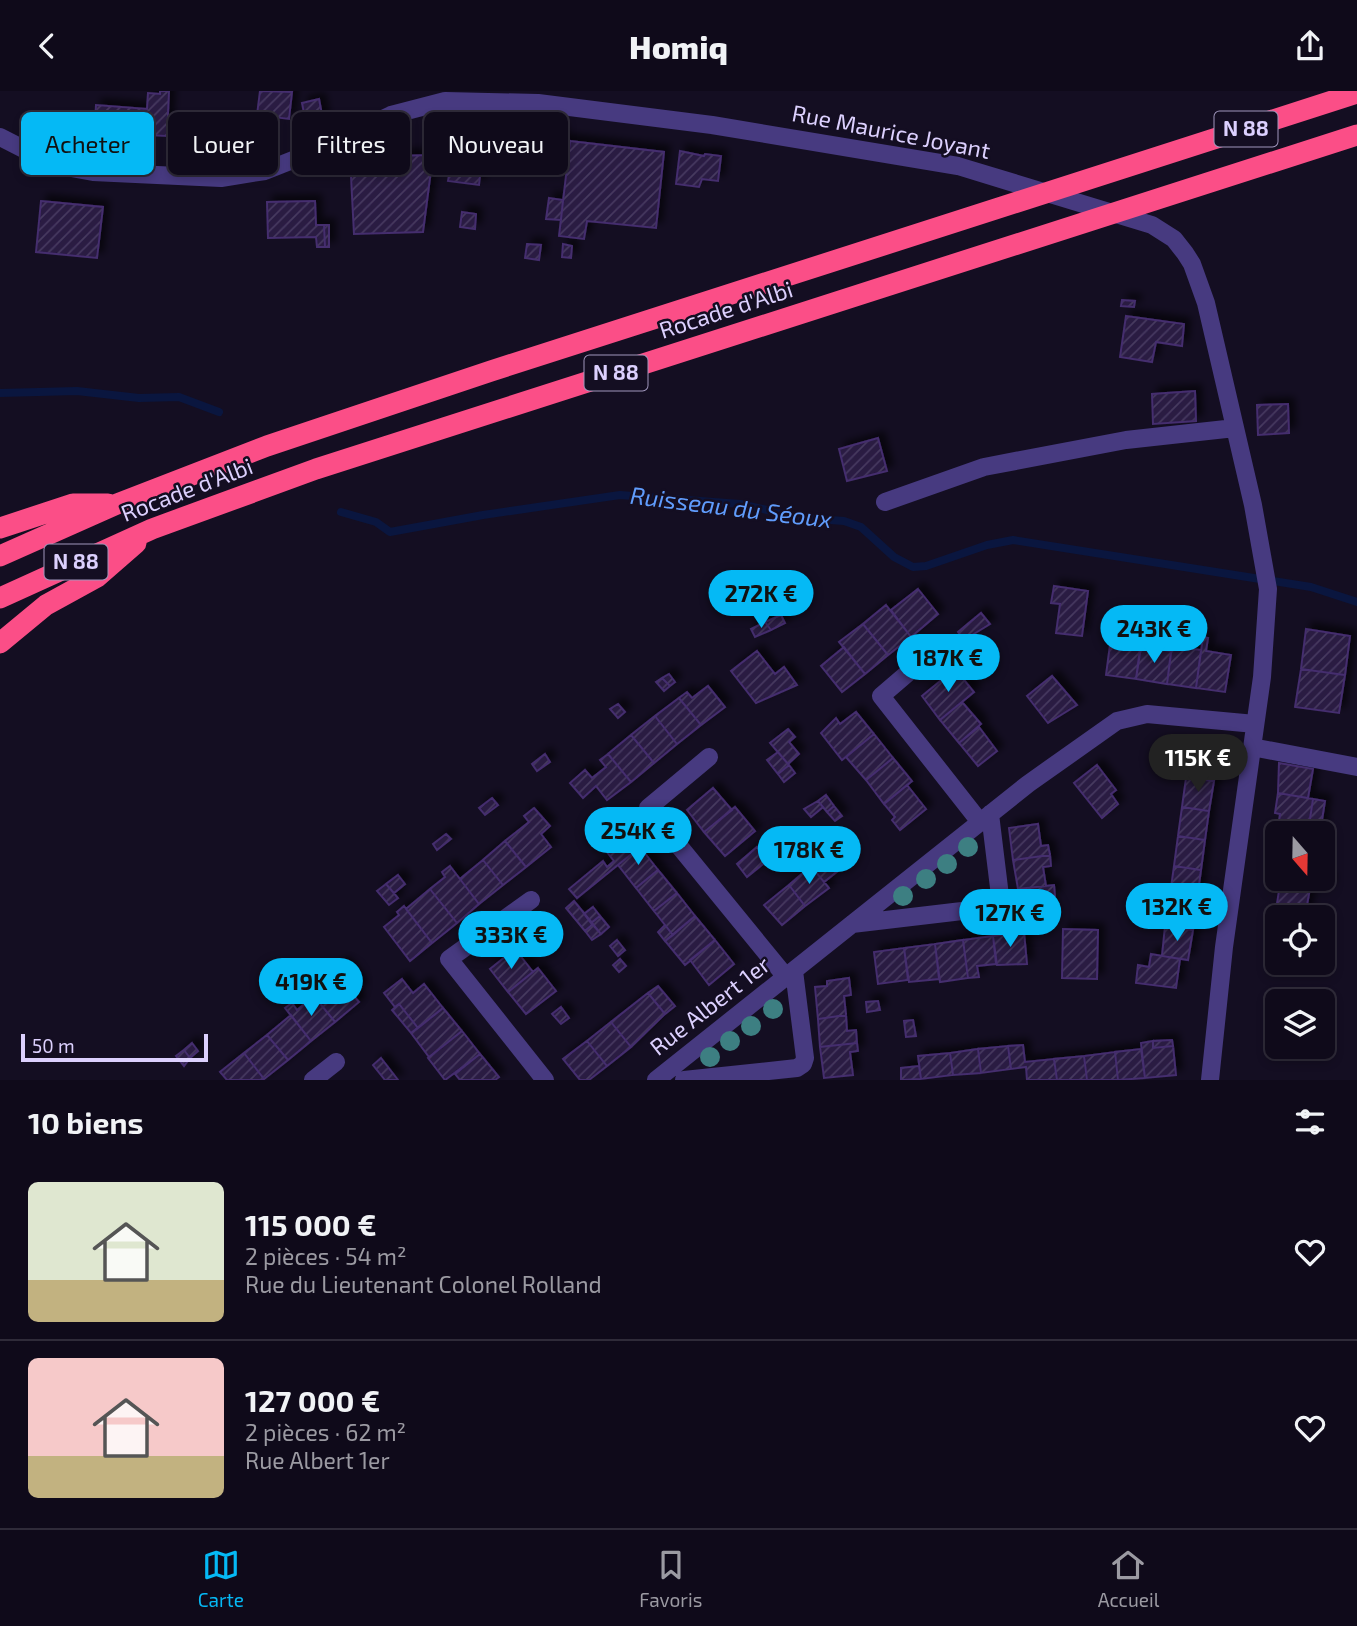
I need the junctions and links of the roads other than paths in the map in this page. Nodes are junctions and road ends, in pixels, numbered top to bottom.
1 (1357, 93) edge
2 (1357, 135) edge
3 (0, 137) edge
4 (1235, 428) junction
5 (885, 502) dead end
6 (117, 504) junction
7 (0, 527) edge
8 (152, 529) junction
9 (0, 556) edge
10 (0, 598) edge
11 (0, 643) edge
12 (909, 672) dead end
13 (1255, 724) junction
14 (1252, 747) junction
15 (709, 757) dead end
16 (1357, 767) edge
17 (985, 818) junction
18 (531, 900) dead end
19 (852, 924) junction
20 (790, 974) junction
21 (336, 1062) dead end
22 (313, 1080) edge
23 (545, 1080) edge
24 (656, 1080) edge
25 (684, 1080) edge
26 (1210, 1080) edge

1 - 6 highway, Rocade d'Albi / N 88
2 - 8 highway, Rocade d'Albi / N 88
3 - 4 street, Rue Maurice Joyant
4 - 5 street
4 - 13 street, Rue Maurice Joyant
6 - 7 highway
6 - 9 highway, Rocade d'Albi / N 88
8 - 10 highway, Rocade d'Albi / N 88
8 - 11 highway
12 - 17 street
13 - 14 street, Rue Maurice Joyant
13 - 17 street, Rue Albert 1er
14 - 16 street
14 - 26 street, Rue Maurice Joyant
15 - 20 street
17 - 19 street, Rue Albert 1er
17 - 19 street
18 - 23 street
19 - 20 street, Rue Albert 1er
20 - 24 street, Rue Albert 1er
20 - 25 street, Rue Albert 1er
21 - 22 street

